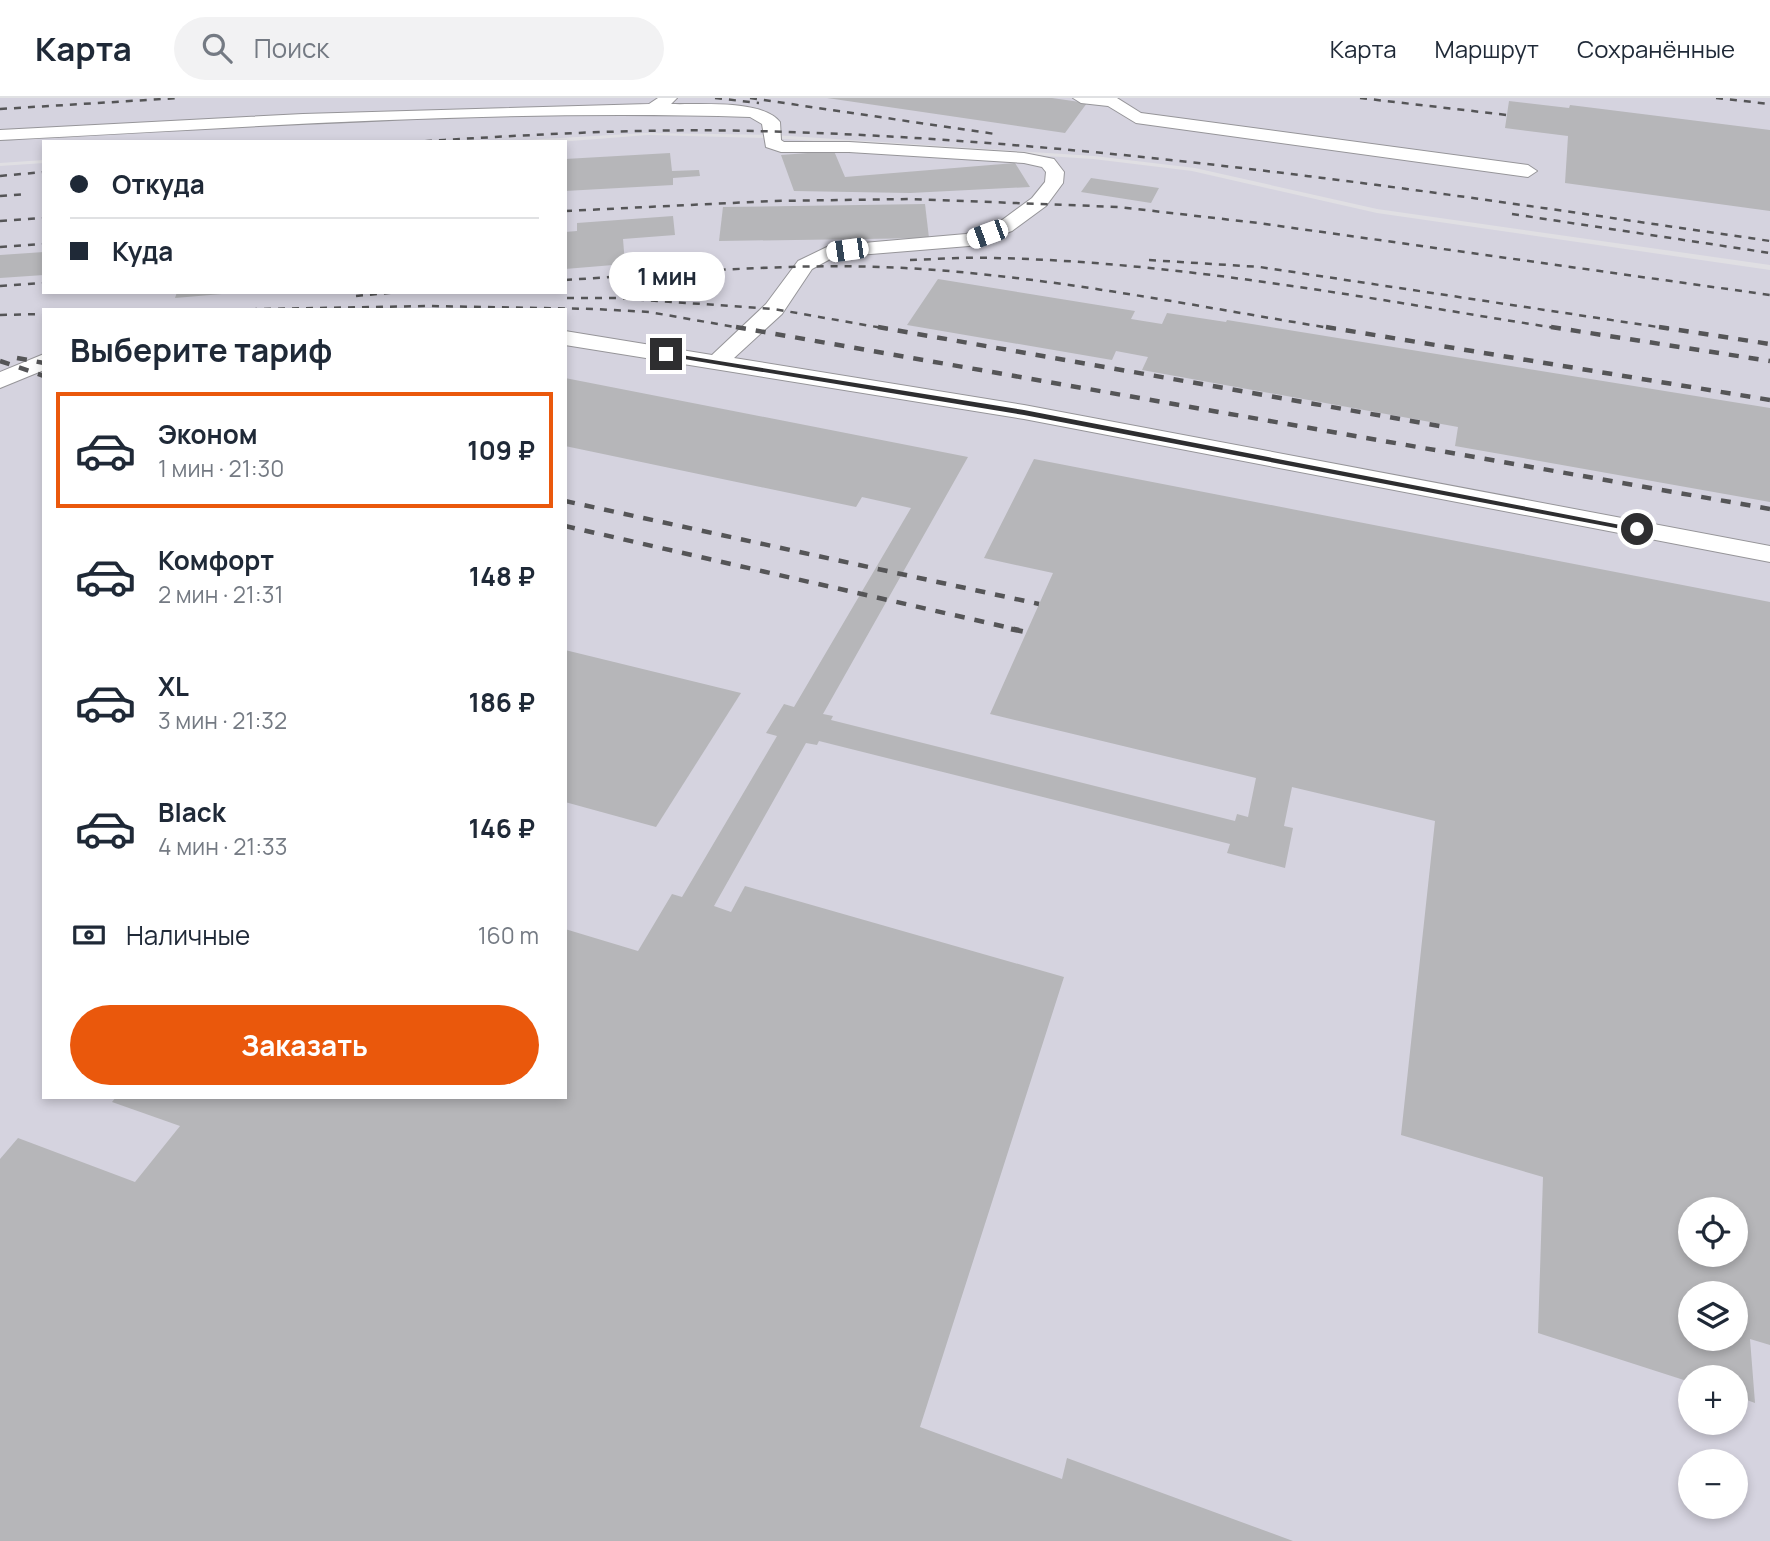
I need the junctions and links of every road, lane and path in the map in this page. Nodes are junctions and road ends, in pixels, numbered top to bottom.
1 (1081, 98) edge
2 (661, 104) edge
3 (0, 135) edge
4 (1528, 171) dead end
5 (567, 338) edge
6 (716, 362) junction
7 (42, 363) edge
8 (0, 381) edge
9 (1770, 554) edge

1 - 4 lane
2 - 3 lane
2 - 6 lane
5 - 6 lane
6 - 9 lane
7 - 8 lane

